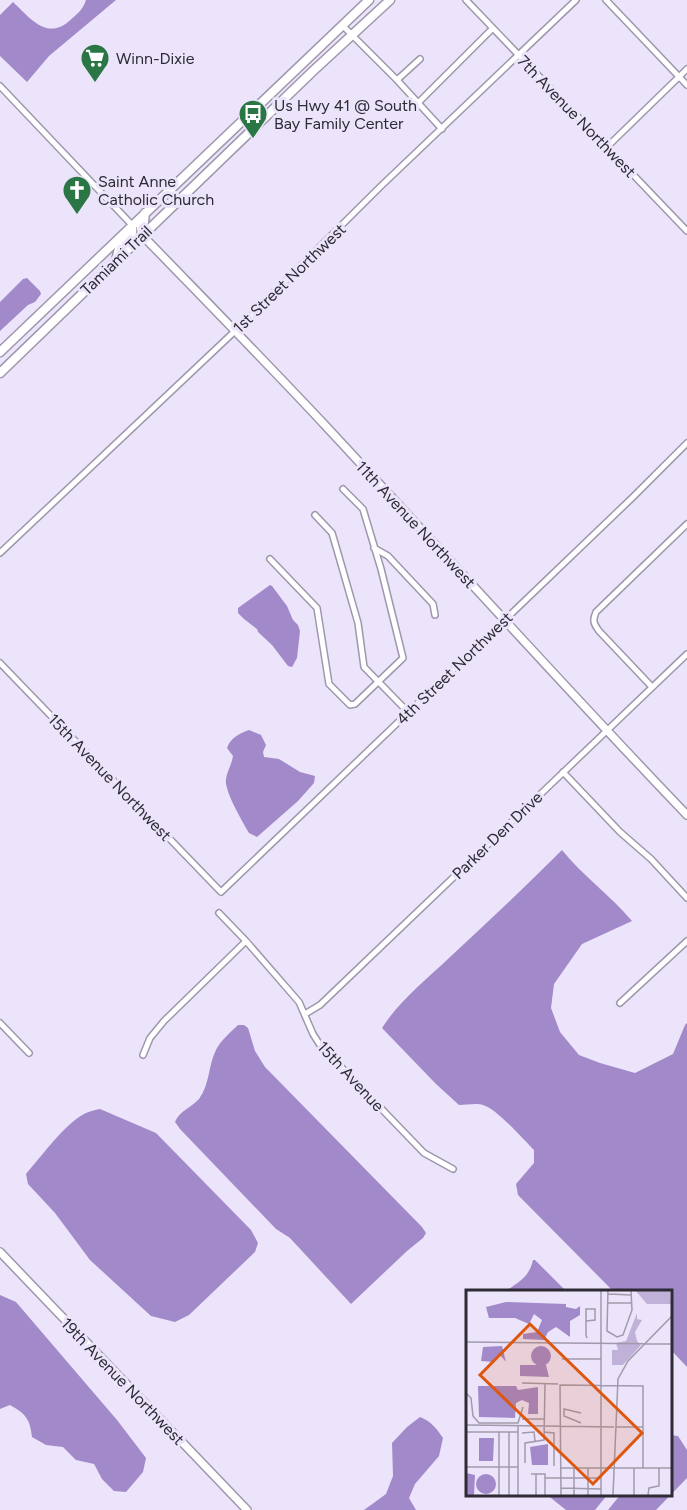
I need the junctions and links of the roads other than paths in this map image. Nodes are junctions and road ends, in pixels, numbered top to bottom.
1 (369, 0) edge
2 (390, 0) edge
3 (466, 0) edge
4 (576, 0) edge
5 (606, 0) edge
6 (342, 25) junction
7 (492, 28) junction
8 (352, 35) junction
9 (518, 55) junction
10 (420, 58) dead end
11 (687, 69) edge
12 (679, 76) junction
13 (397, 80) junction
14 (687, 85) edge
15 (0, 86) edge
16 (418, 103) junction
17 (442, 129) junction
18 (607, 147) junction
19 (145, 213) junction
20 (132, 225) junction
21 (687, 231) edge
22 (142, 235) junction
23 (116, 261) junction
24 (235, 331) junction
25 (20, 333) junction
26 (30, 344) junction
27 (0, 352) edge
28 (0, 373) edge
29 (687, 443) edge
30 (343, 489) dead end
31 (315, 515) dead end
32 (687, 524) edge
33 (374, 548) junction
34 (0, 553) edge
35 (270, 559) dead end
36 (435, 615) dead end
37 (504, 619) junction
38 (687, 654) edge
39 (0, 663) edge
40 (379, 682) junction
41 (652, 687) junction
42 (408, 712) junction
43 (606, 731) junction
44 (563, 772) junction
45 (687, 815) edge
46 (220, 892) joint
47 (687, 898) edge
48 (219, 913) dead end
49 (246, 941) junction
50 (687, 941) edge
51 (620, 1003) dead end
52 (305, 1014) junction
53 (1, 1026) edge
54 (29, 1053) dead end
55 (143, 1055) dead end
56 (453, 1169) dead end
57 (0, 1252) edge
58 (247, 1510) edge

1 - 6 main road, Tamiami Trail
2 - 8 main road, Tamiami Trail
3 - 7 street, 7th Avenue Northwest
4 - 9 street, 1st Street Northwest
5 - 12 street
6 - 8 street
6 - 19 main road, Tamiami Trail
7 - 9 street, 7th Avenue Northwest
7 - 16 street
8 - 13 street
8 - 22 main road, Tamiami Trail
9 - 17 street, 1st Street Northwest
9 - 18 street, 7th Avenue Northwest
10 - 13 street
11 - 12 street
12 - 14 street
12 - 18 street
13 - 16 street
15 - 20 street
16 - 17 street
17 - 24 street, 1st Street Northwest
18 - 21 street, 7th Avenue Northwest
19 - 20 main road, Tamiami Trail
19 - 22 main road
20 - 23 main road
20 - 25 main road, Tamiami Trail
22 - 23 main road, Tamiami Trail
22 - 24 street, 11th Avenue Northwest
23 - 26 main road, Tamiami Trail
24 - 34 street, 1st Street Northwest
24 - 37 street, 11th Avenue Northwest
25 - 26 main road
25 - 27 main road, Tamiami Trail
26 - 28 main road, Tamiami Trail
29 - 37 street, 4th Street Northwest
30 - 33 street
31 - 40 street
32 - 41 street
33 - 36 street
33 - 40 street
35 - 40 street
37 - 42 street, 4th Street Northwest
37 - 43 street, 11th Avenue Northwest
38 - 41 street, Parker Den Drive
39 - 46 street, 15th Avenue Northwest
40 - 42 street
41 - 43 street, Parker Den Drive
42 - 46 street, 4th Street Northwest
43 - 44 street, Parker Den Drive
43 - 45 street, 11th Avenue Northwest
44 - 47 street
44 - 52 street, Parker Den Drive
48 - 49 street, 15th Avenue
49 - 52 street, 15th Avenue
49 - 55 street
50 - 51 street
52 - 56 street, 15th Avenue
53 - 54 street
57 - 58 street, 19th Avenue Northwest

